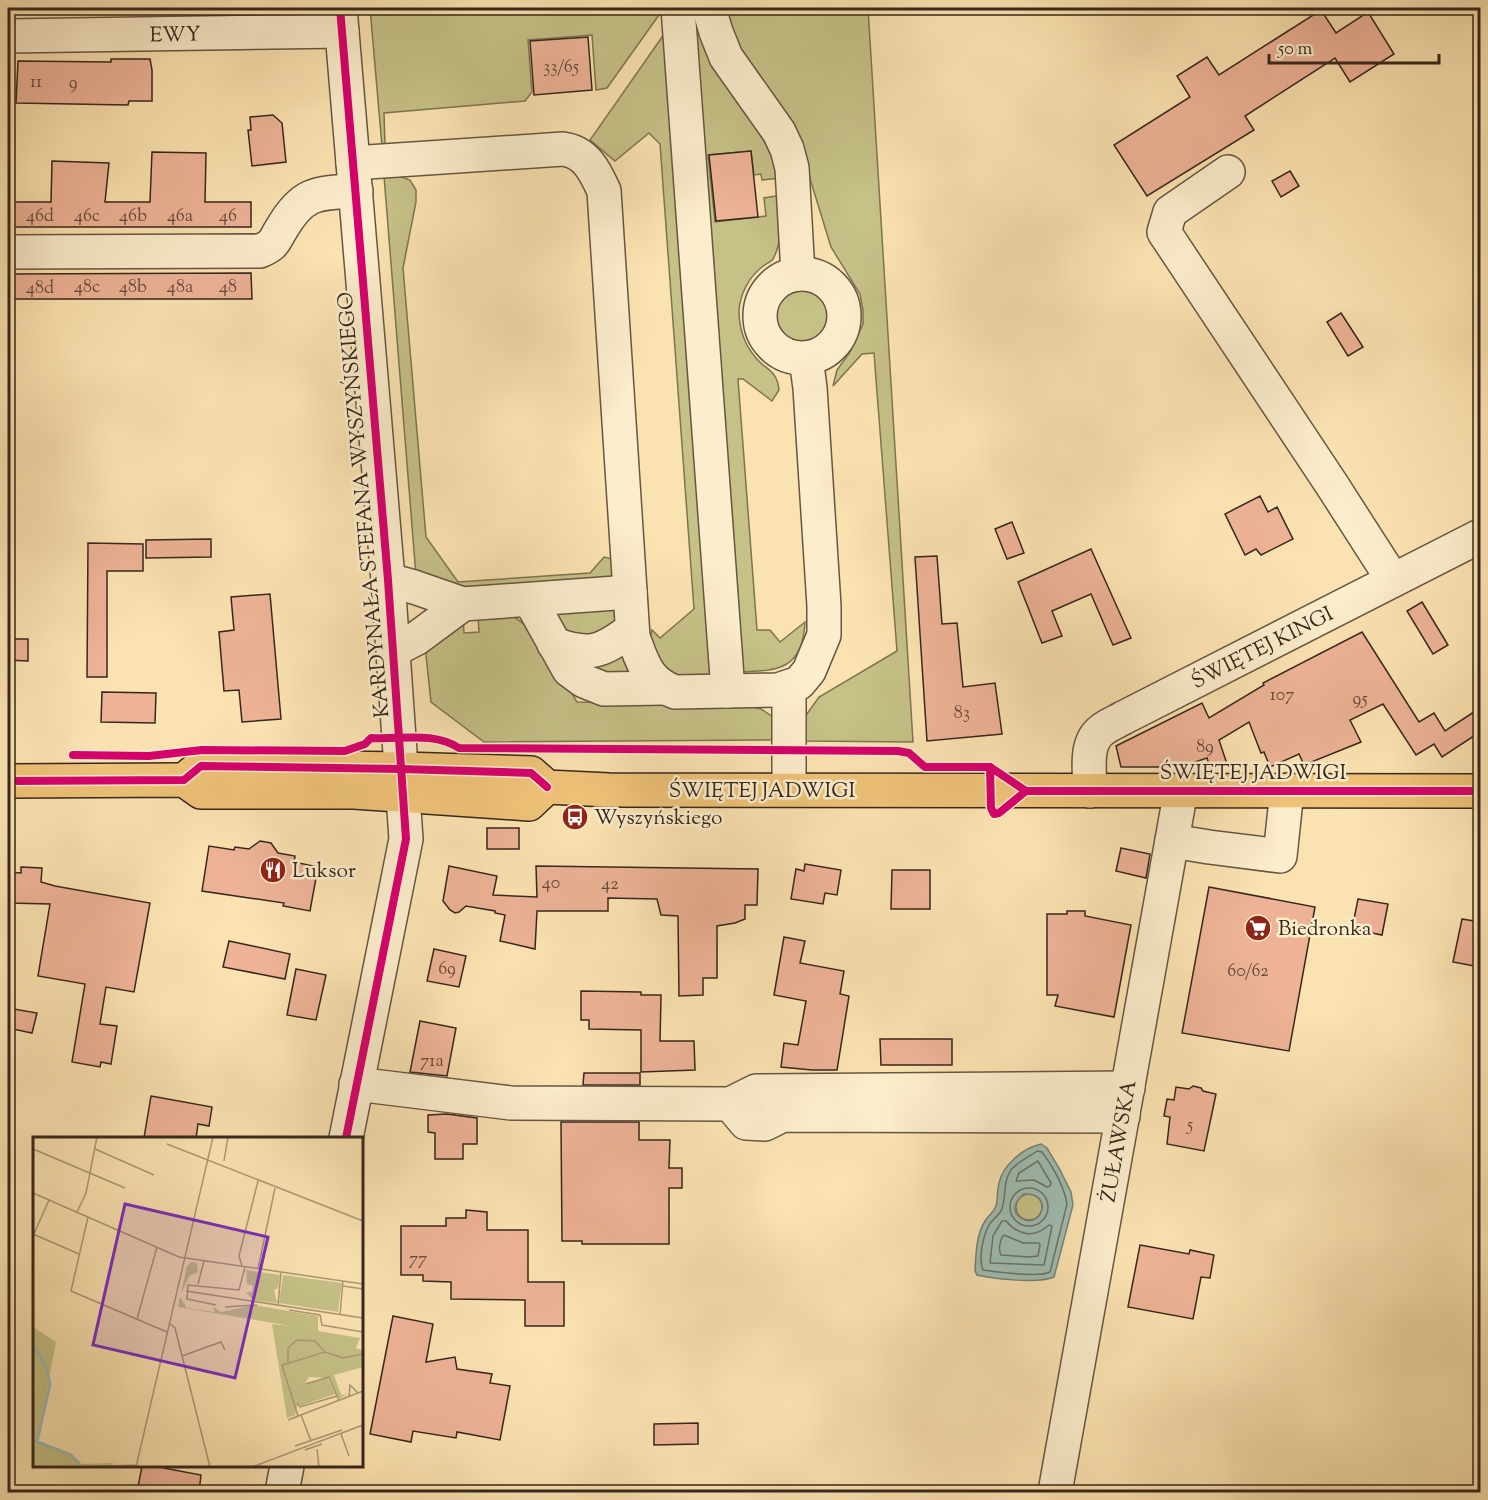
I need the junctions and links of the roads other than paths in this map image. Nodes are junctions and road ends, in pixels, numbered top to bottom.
1 (678, 8) edge
2 (710, 8) edge
3 (341, 19) edge
4 (8, 36) edge
5 (1228, 172) dead end
6 (354, 177) junction
7 (8, 252) edge
8 (798, 274) junction
9 (806, 358) junction
10 (1480, 536) edge
11 (388, 580) junction
12 (1393, 580) junction
13 (630, 592) junction
14 (530, 600) junction
15 (463, 604) junction
16 (632, 629) junction
17 (554, 644) junction
18 (394, 650) junction
19 (664, 688) junction
20 (789, 688) junction
21 (728, 691) junction
22 (8, 781) edge
23 (403, 782) junction
24 (789, 789) junction
25 (1181, 790) junction
26 (1287, 790) junction
27 (1090, 791) junction
28 (1480, 791) edge
29 (1172, 840) junction
30 (356, 1084) junction
31 (1125, 1102) junction
32 (346, 1137) edge
33 (287, 1467) edge
34 (282, 1492) edge
35 (1055, 1492) edge

1 - 21 street
2 - 8 street
3 - 4 street, EWY
3 - 6 street, KARDYNAŁA STEFANA WYSZYŃSKIEGO
5 - 12 street
6 - 7 street
6 - 11 street, KARDYNAŁA STEFANA WYSZYŃSKIEGO
6 - 13 street
8 - 9 street
8 - 9 street
9 - 20 street
10 - 12 street, ŚWIĘTEJ KINGI
11 - 15 street
11 - 18 street, KARDYNAŁA STEFANA WYSZYŃSKIEGO
12 - 27 street, ŚWIĘTEJ KINGI
13 - 14 street
13 - 16 street
14 - 15 street
14 - 17 street
15 - 18 street
16 - 17 street
16 - 19 street
17 - 19 street
18 - 23 street, KARDYNAŁA STEFANA WYSZYŃSKIEGO
19 - 21 street
20 - 21 street
20 - 24 street
22 - 23 main road, ŚWIĘTEJ JADWIGI
23 - 24 main road, ŚWIĘTEJ JADWIGI
23 - 30 street, KARDYNAŁA STEFANA WYSZYŃSKIEGO
24 - 27 main road, ŚWIĘTEJ JADWIGI
25 - 26 main road, ŚWIĘTEJ JADWIGI
25 - 27 main road, ŚWIĘTEJ JADWIGI
25 - 29 street, ŻUŁAWSKA
26 - 28 main road, ŚWIĘTEJ JADWIGI
26 - 29 street
29 - 31 street, ŻUŁAWSKA
30 - 31 street
30 - 32 street, KARDYNAŁA STEFANA WYSZYŃSKIEGO
31 - 35 street, ŻUŁAWSKA
33 - 34 street

